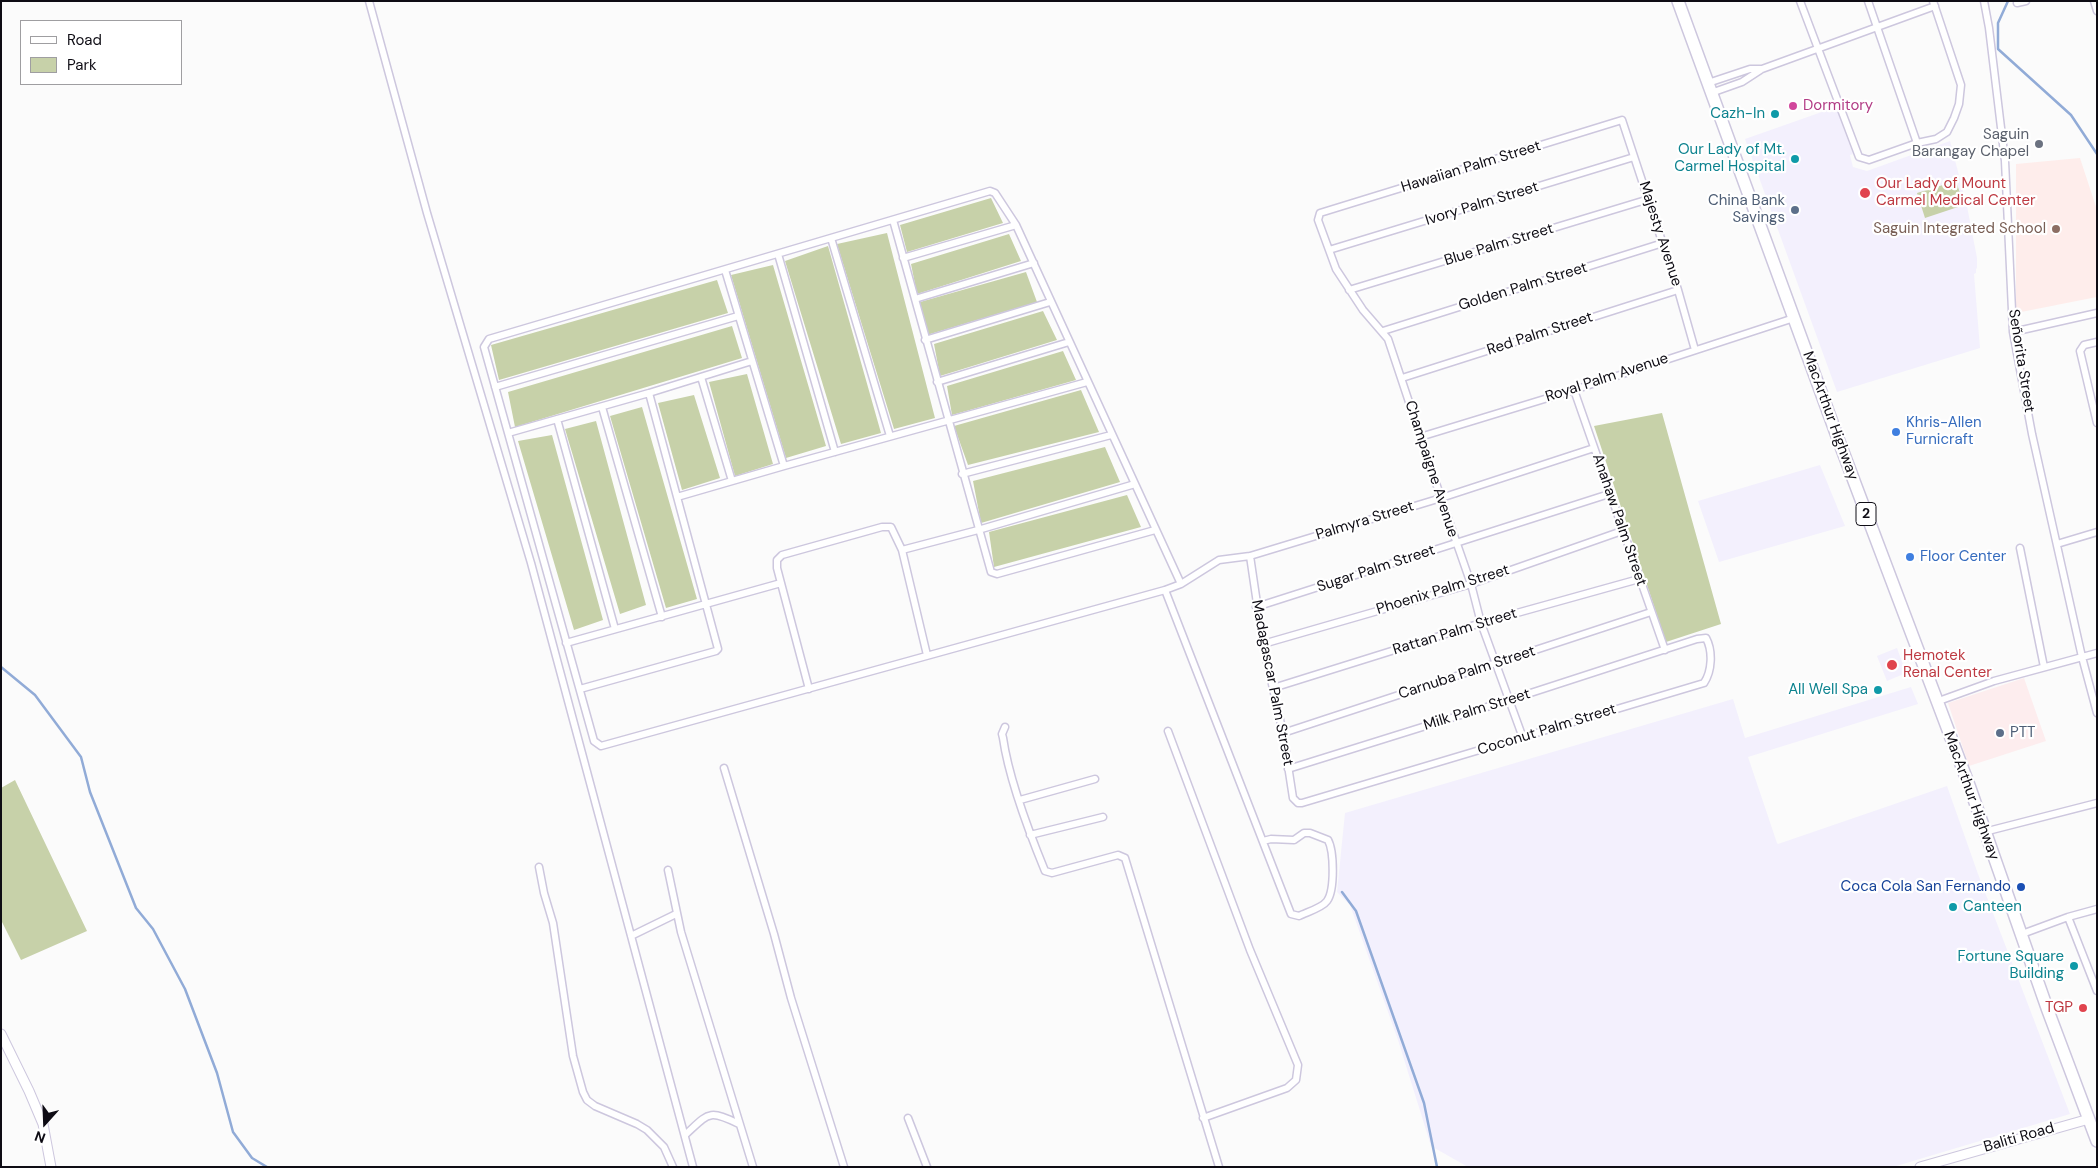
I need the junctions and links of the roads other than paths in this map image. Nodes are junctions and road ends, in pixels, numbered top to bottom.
1 (369, 1) edge
2 (1678, 1) edge
3 (1800, 1) edge
4 (1868, 1) edge
5 (1984, 1) edge
6 (2026, 1) edge
7 (2094, 1) edge
8 (2017, 3) dead end
9 (1934, 4) edge
10 (2097, 11) edge
11 (1878, 27) junction
12 (1817, 48) junction
13 (1762, 69) junction
14 (1739, 73) junction
15 (1742, 82) junction
16 (1710, 88) junction
17 (1622, 120) joint
18 (1918, 143) junction
19 (1634, 157) junction
20 (1649, 199) junction
21 (1320, 213) joint
22 (893, 220) junction
23 (1016, 225) junction
24 (831, 238) junction
25 (1663, 243) junction
26 (1329, 250) junction
27 (778, 254) junction
28 (903, 258) junction
29 (1034, 264) junction
30 (725, 270) junction
31 (1349, 290) junction
32 (1678, 290) junction
33 (915, 299) junction
34 (1050, 302) junction
35 (2097, 313) edge
36 (738, 316) junction
37 (1794, 318) junction
38 (1383, 331) junction
39 (2013, 332) junction
40 (925, 340) junction
41 (1069, 342) junction
42 (2097, 342) edge
43 (1695, 350) junction
44 (752, 361) junction
45 (701, 377) junction
46 (1402, 378) junction
47 (936, 382) junction
48 (1087, 382) junction
49 (495, 387) junction
50 (1574, 390) junction
51 (649, 393) junction
52 (602, 407) junction
53 (557, 420) junction
54 (947, 421) junction
55 (2097, 423) edge
56 (508, 433) junction
57 (1111, 435) junction
58 (890, 436) junction
59 (1420, 437) junction
60 (1594, 448) junction
61 (835, 452) junction
62 (784, 466) junction
63 (962, 474) junction
64 (732, 481) junction
65 (1135, 484) junction
66 (1609, 494) junction
67 (677, 497) junction
68 (1440, 498) junction
69 (978, 530) junction
70 (1156, 530) junction
71 (1622, 531) junction
72 (2097, 532) edge
73 (1456, 543) junction
74 (2058, 544) junction
75 (2020, 548) dead end
76 (902, 550) junction
77 (1250, 556) junction
78 (1639, 579) junction
79 (781, 583) junction
80 (1181, 584) junction
81 (1471, 584) junction
82 (1164, 590) junction
83 (707, 605) junction
84 (1256, 606) junction
85 (1651, 612) junction
86 (662, 617) junction
87 (1481, 623) junction
88 (615, 629) junction
89 (566, 643) junction
90 (1263, 644) junction
91 (1665, 650) junction
92 (2097, 653) edge
93 (927, 655) junction
94 (2082, 657) junction
95 (1495, 663) junction
96 (2044, 667) junction
97 (1273, 688) junction
98 (580, 689) junction
99 (809, 689) junction
100 (1509, 700) junction
101 (1936, 702) junction
102 (2097, 713) edge
103 (1005, 727) dead end
104 (1168, 731) dead end
105 (1282, 733) junction
106 (1523, 738) junction
107 (724, 768) dead end
108 (1288, 769) junction
109 (1095, 779) dead end
110 (1020, 800) junction
111 (1302, 803) joint
112 (2097, 803) edge
113 (1104, 817) dead end
114 (1984, 832) junction
115 (1030, 835) junction
116 (1263, 841) junction
117 (539, 867) dead end
118 (668, 870) dead end
119 (2097, 908) edge
120 (676, 914) junction
121 (2068, 917) junction
122 (2022, 934) junction
123 (631, 936) junction
124 (2097, 991) edge
125 (1, 1034) edge
126 (2093, 1117) edge
127 (908, 1118) dead end
128 (1203, 1118) junction
129 (739, 1124) junction
130 (685, 1135) junction
131 (2097, 1141) edge
132 (51, 1167) edge
133 (673, 1167) edge
134 (693, 1167) edge
135 (753, 1167) edge
136 (844, 1167) edge
137 (928, 1167) edge
138 (1219, 1167) edge
139 (1920, 1167) edge

1 - 123 street
2 - 16 highway, MacArthur Highway / 2
3 - 12 street
4 - 11 street
5 - 39 street, Señorita Street
6 - 8 street
7 - 10 street
9 - 11 street
9 - 18 street
11 - 12 street
11 - 18 street
12 - 13 street
12 - 18 street
13 - 14 street
13 - 15 street
14 - 15 street
14 - 16 street
15 - 16 street
16 - 37 highway, MacArthur Highway / 2
17 - 19 street, Majesty Avenue
17 - 21 street, Hawaiian Palm Street
19 - 20 street, Majesty Avenue
19 - 26 street, Ivory Palm Street
20 - 25 street, Majesty Avenue
20 - 31 street, Blue Palm Street
21 - 26 street, Champaigne Avenue
22 - 23 street
22 - 24 street
22 - 28 street
23 - 28 street
23 - 29 street
24 - 27 street
24 - 58 street
25 - 32 street, Majesty Avenue
25 - 38 street, Golden Palm Street
26 - 31 street, Champaigne Avenue
27 - 30 street
27 - 61 street
28 - 33 street
29 - 33 street
29 - 34 street
30 - 36 street
30 - 49 street
31 - 38 street, Champaigne Avenue
32 - 43 street, Majesty Avenue
32 - 46 street, Red Palm Street
33 - 40 street
34 - 40 street
34 - 41 street
35 - 39 street
36 - 44 street
36 - 49 street
37 - 43 street, Royal Palm Avenue
37 - 101 highway, MacArthur Highway / 2
38 - 46 street, Champaigne Avenue
39 - 74 street, Señorita Street
40 - 47 street
41 - 47 street
41 - 48 street
42 - 55 street
43 - 50 street, Royal Palm Avenue
44 - 45 street
44 - 62 street
45 - 51 street
45 - 64 street
46 - 59 street, Champaigne Avenue
47 - 54 street
48 - 54 street
48 - 57 street
49 - 56 street
50 - 59 street, Royal Palm Avenue
50 - 60 street, Anahaw Palm Street
51 - 52 street
51 - 67 street
52 - 53 street
52 - 86 street
53 - 56 street
53 - 88 street
54 - 58 street
54 - 63 street
56 - 89 street
57 - 63 street
57 - 65 street
58 - 61 street
59 - 68 street, Champaigne Avenue
60 - 66 street, Anahaw Palm Street
60 - 68 street, Palmyra Street
61 - 62 street
62 - 64 street
63 - 69 street
64 - 67 street
65 - 69 street
65 - 70 street
66 - 71 street, Anahaw Palm Street
66 - 73 street, Sugar Palm Street
67 - 83 street
68 - 73 street, Champaigne Avenue
68 - 77 street, Palmyra Street
69 - 70 street
69 - 76 street
70 - 80 street
71 - 78 street, Anahaw Palm Street
71 - 81 street, Phoenix Palm Street
72 - 74 street
73 - 81 street, Champaigne Avenue
73 - 84 street, Sugar Palm Street
74 - 94 street, Señorita Street
75 - 96 street
76 - 79 street
76 - 93 street
77 - 80 street, Palmyra Street
77 - 84 street, Madagascar Palm Street
78 - 85 street, Anahaw Palm Street
78 - 87 street, Rattan Palm Street
79 - 83 street
79 - 99 street
80 - 82 street, Palmyra Street
81 - 87 street, Champaigne Avenue
81 - 90 street, Phoenix Palm Street
82 - 93 street, Palmyra Street
82 - 116 street
83 - 86 street
83 - 98 street
84 - 90 street, Madagascar Palm Street
85 - 91 street, Anahaw Palm Street
85 - 95 street, Carnuba Palm Street
86 - 88 street
87 - 95 street, Champaigne Avenue
87 - 97 street, Rattan Palm Street
88 - 89 street
89 - 98 street
90 - 97 street, Madagascar Palm Street
91 - 100 street, Milk Palm Street
91 - 106 street, Coconut Palm Street
92 - 94 street
93 - 99 street, Palmyra Street
94 - 96 street
94 - 102 street, Señorita Street
95 - 100 street, Champaigne Avenue
95 - 105 street, Carnuba Palm Street
96 - 101 street
97 - 105 street, Madagascar Palm Street
98 - 99 street, Palmyra Street
100 - 106 street, Champaigne Avenue
100 - 108 street, Milk Palm Street
101 - 114 highway, MacArthur Highway / 2
103 - 110 street
104 - 128 street
105 - 108 street, Madagascar Palm Street
106 - 111 street, Coconut Palm Street
107 - 136 street
108 - 111 street, Madagascar Palm Street
109 - 110 street
110 - 115 street
112 - 114 street
113 - 115 street
114 - 122 highway, MacArthur Highway / 2
115 - 128 street
116 - 116 street
117 - 133 street
118 - 120 street
119 - 121 street
120 - 123 street
120 - 129 street
121 - 122 street
121 - 124 street
122 - 126 highway, MacArthur Highway / 2
123 - 130 street
125 - 132 main road
126 - 131 highway, MacArthur Highway / 2
126 - 139 main road, Baliti Road
127 - 137 street
128 - 138 street
129 - 130 street
129 - 135 street
130 - 134 street

